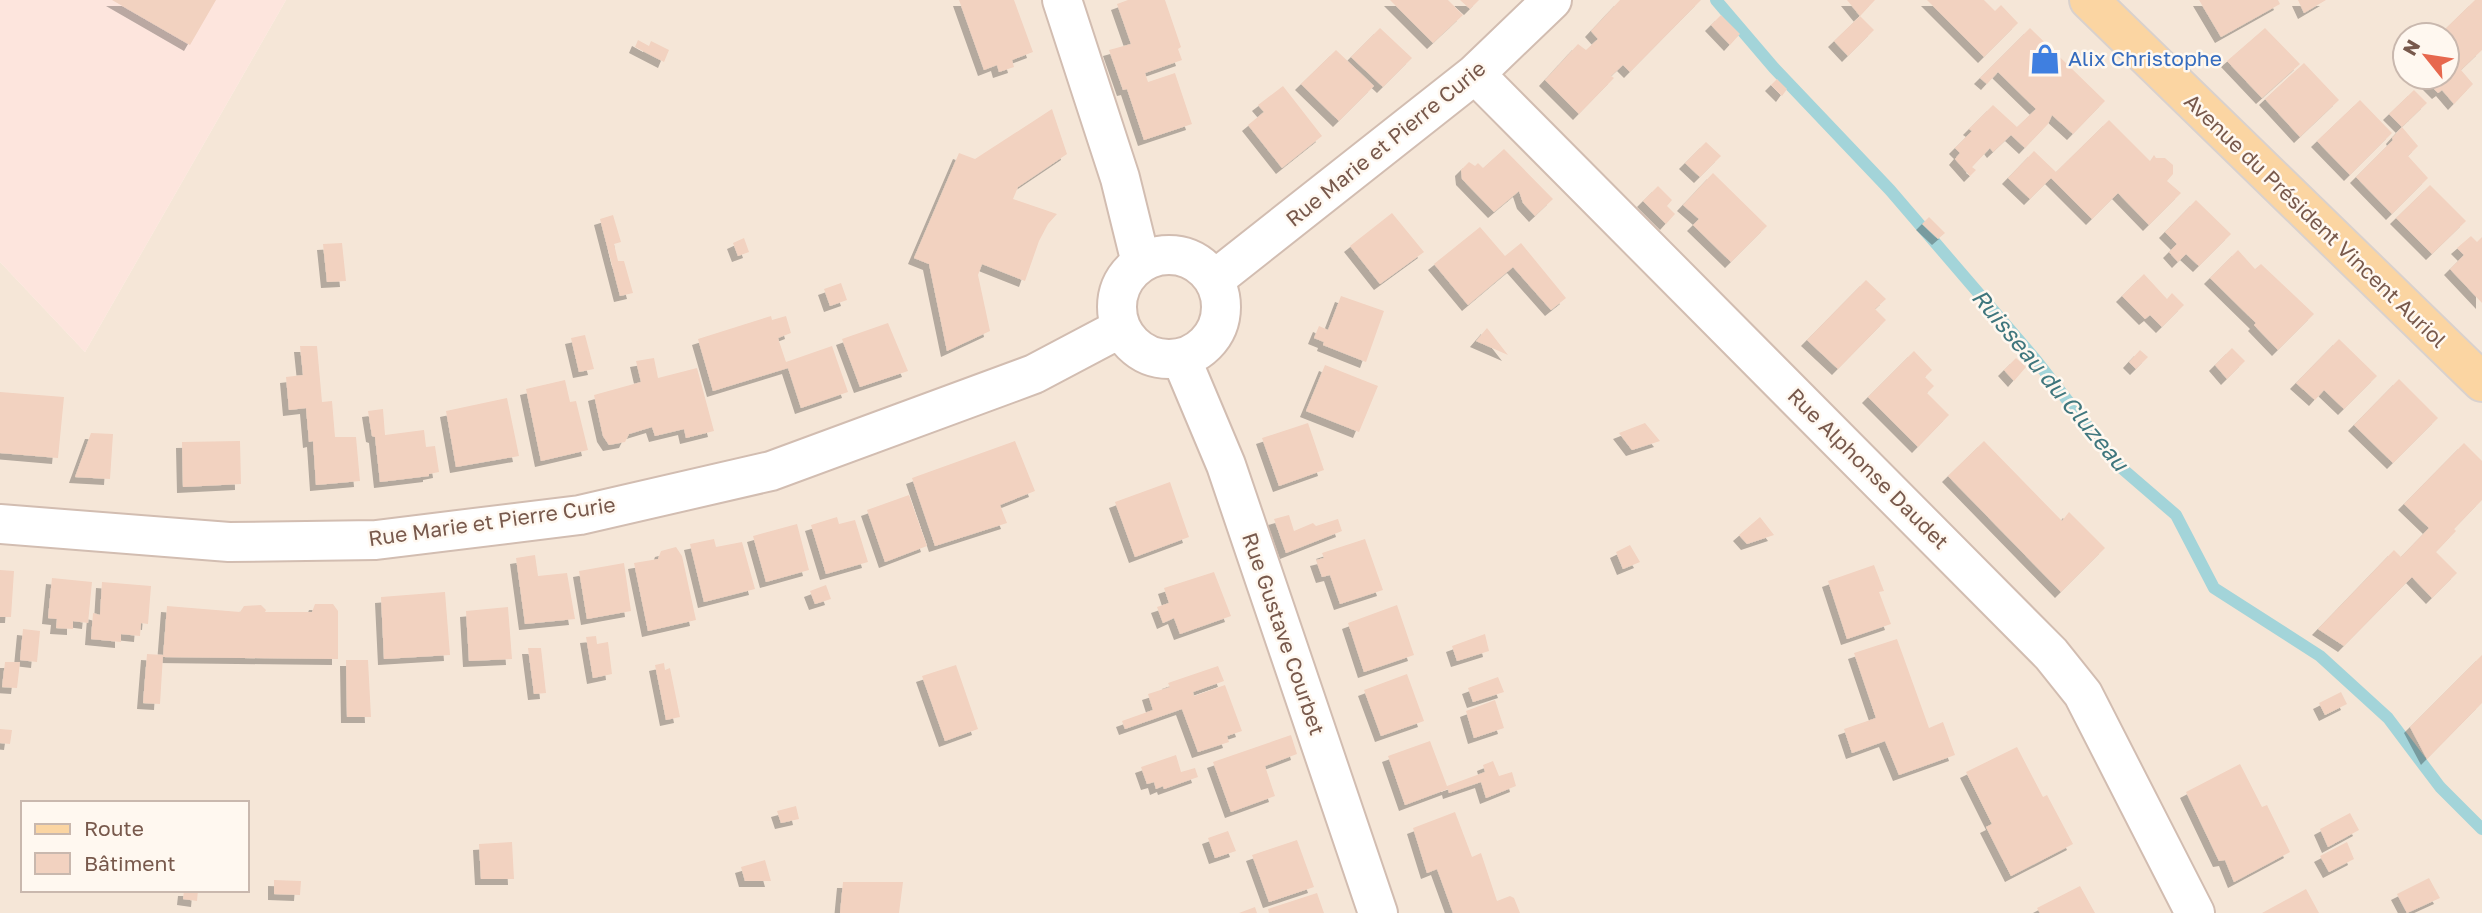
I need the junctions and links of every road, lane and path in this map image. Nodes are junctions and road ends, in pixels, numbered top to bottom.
1 (1062, 0) edge
2 (1552, 0) edge
3 (2088, 0) edge
4 (1475, 74) junction
5 (1141, 263) junction
6 (1214, 280) junction
7 (1121, 328) junction
8 (1181, 358) junction
9 (2482, 382) edge
10 (0, 524) edge
11 (1378, 913) edge
12 (2195, 913) edge

1 - 5 street
2 - 4 street, Rue Marie et Pierre Curie
3 - 9 main road, Avenue du Président Vincent Auriol
4 - 6 street, Rue Marie et Pierre Curie
4 - 12 street, Rue Alphonse Daudet
5 - 6 street
5 - 7 street
6 - 8 street
7 - 8 street
7 - 10 street, Rue Marie et Pierre Curie
8 - 11 street, Rue Gustave Courbet

